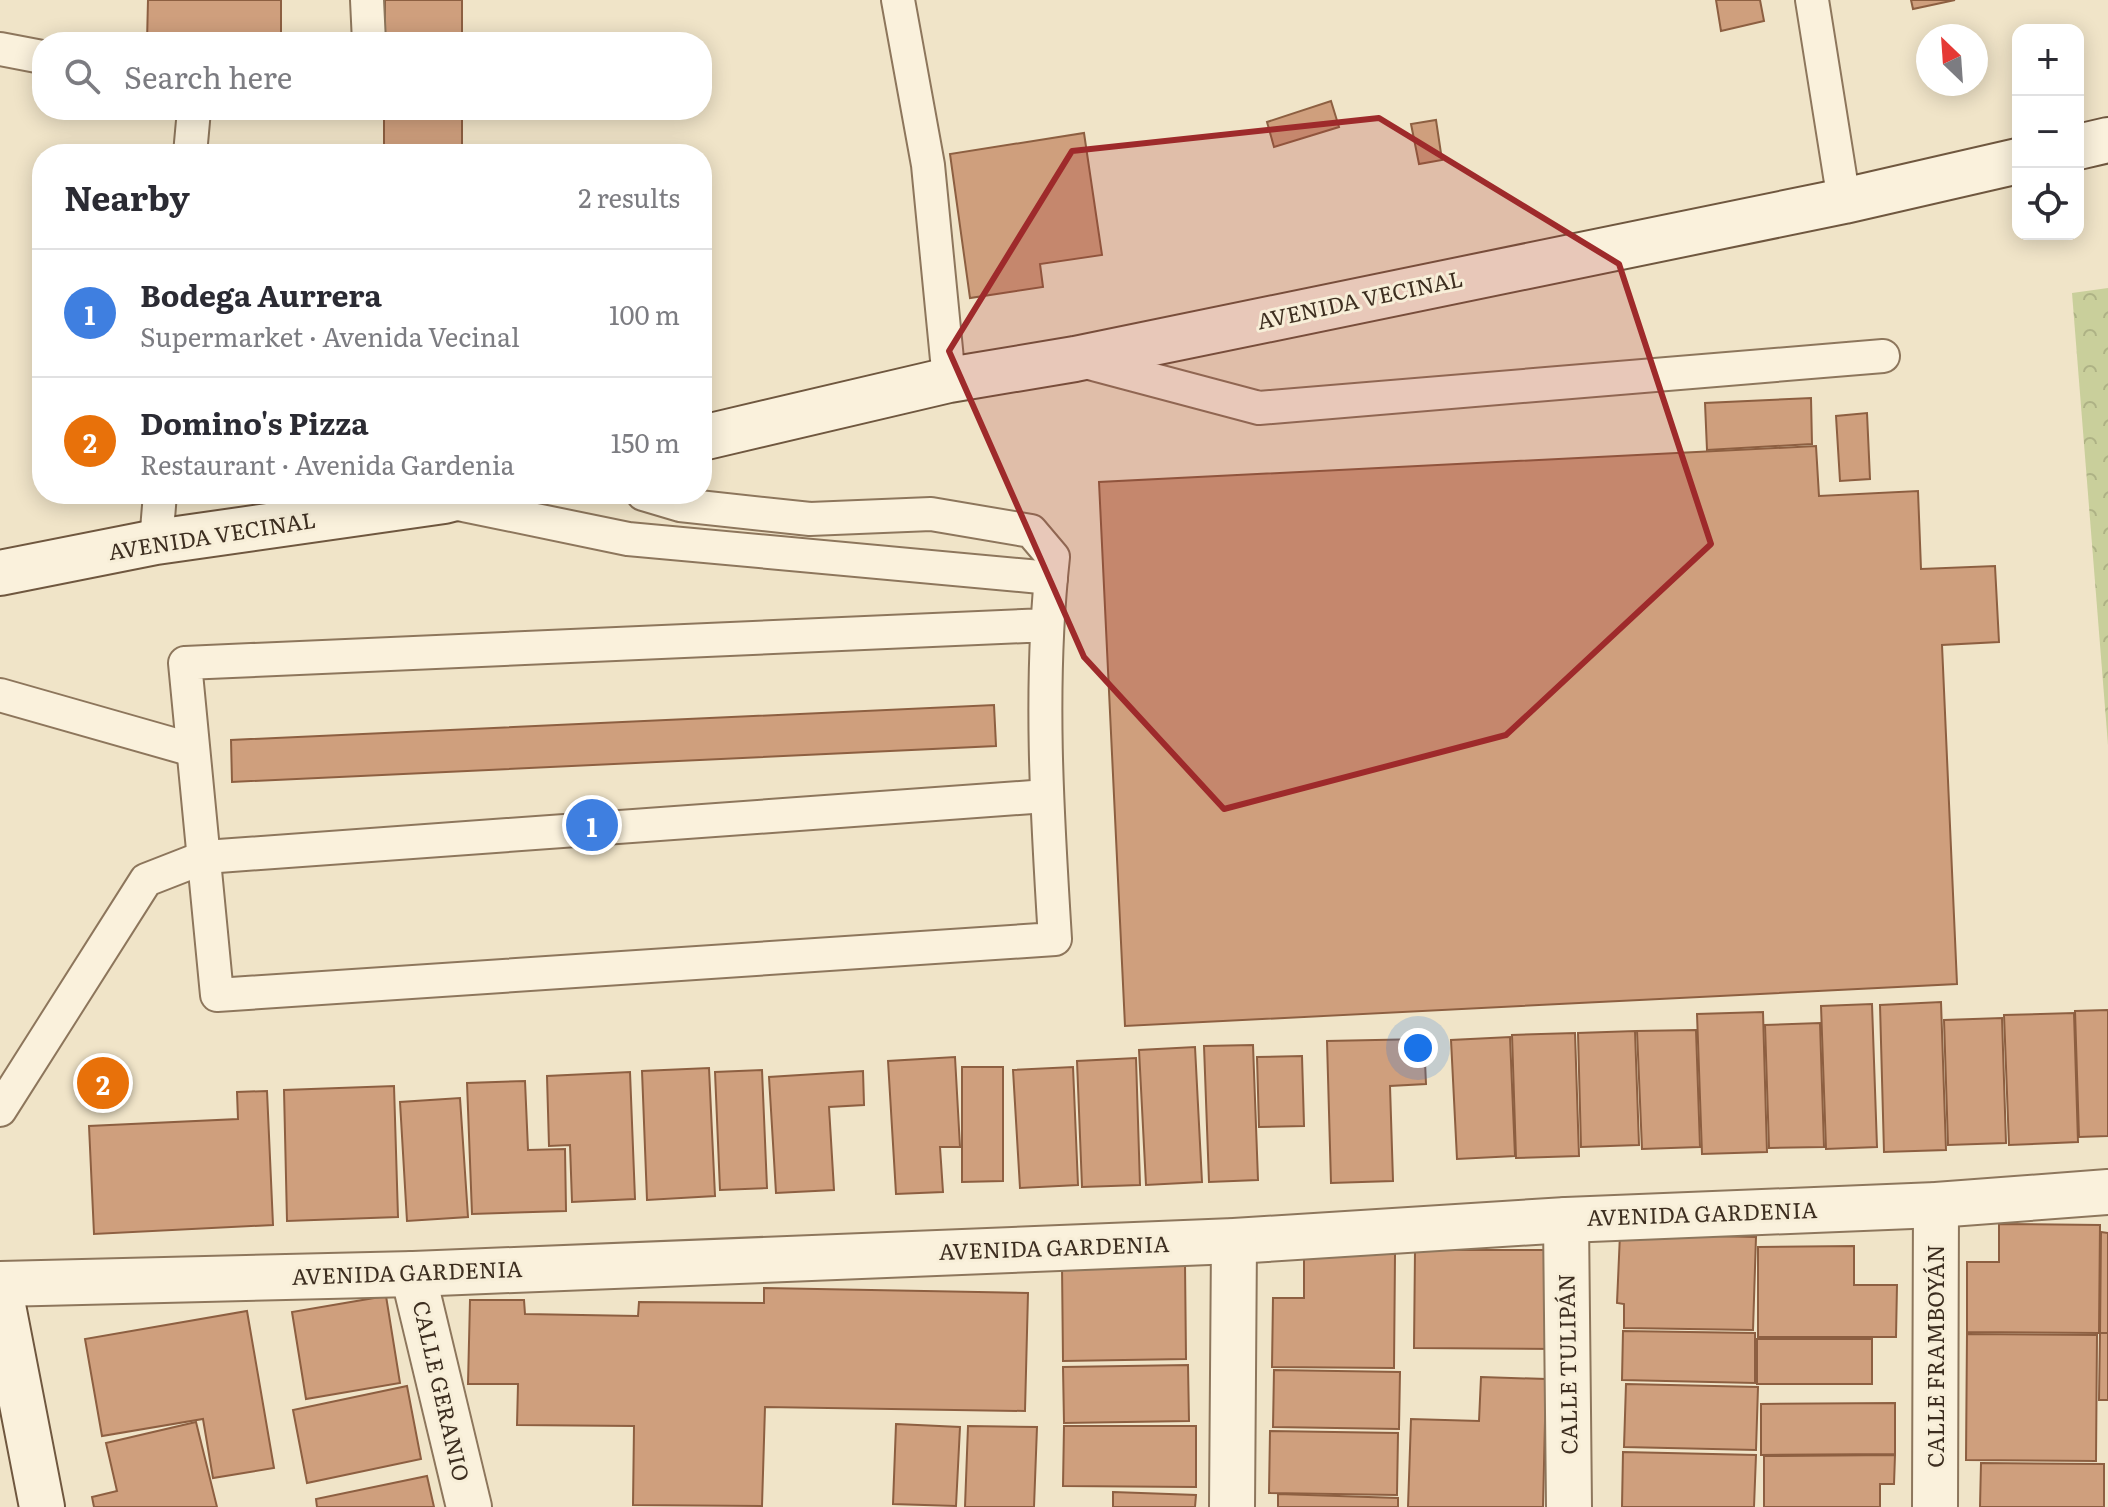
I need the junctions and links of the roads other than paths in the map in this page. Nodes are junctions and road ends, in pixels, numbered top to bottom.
1 (367, 0) edge
2 (898, 0) edge
3 (1812, 0) edge
4 (369, 32) edge
5 (0, 49) edge
6 (32, 55) edge
7 (193, 120) edge
8 (2108, 140) edge
9 (191, 144) edge
10 (2084, 146) edge
11 (2012, 162) edge
12 (1844, 201) junction
13 (1883, 356) dead end
14 (1075, 359) junction
15 (949, 380) junction
16 (712, 436) edge
17 (159, 504) edge
18 (417, 504) edge
19 (483, 504) edge
20 (677, 504) edge
21 (156, 542) junction
22 (0, 573) edge
23 (1051, 578) junction
24 (1047, 625) junction
25 (0, 695) edge
26 (193, 750) junction
27 (1046, 796) junction
28 (205, 857) junction
29 (0, 1110) edge
30 (2108, 1192) edge
31 (1936, 1205) junction
32 (1566, 1220) junction
33 (1234, 1241) junction
34 (413, 1274) junction
35 (0, 1287) edge
36 (42, 1507) edge
37 (469, 1507) edge
38 (1232, 1507) edge
39 (1569, 1507) edge
40 (1935, 1507) edge

1 - 4 lane
2 - 15 lane
3 - 12 lane
5 - 6 lane
7 - 9 lane
8 - 10 street
11 - 12 street, AVENIDA VECINAL
12 - 14 street, AVENIDA VECINAL
13 - 14 lane
14 - 15 street, AVENIDA VECINAL
15 - 16 street, AVENIDA VECINAL
17 - 21 lane
18 - 21 street, AVENIDA VECINAL
19 - 23 lane
20 - 23 lane
21 - 22 street, AVENIDA VECINAL
23 - 24 lane
24 - 26 lane
24 - 27 lane
25 - 26 lane
26 - 28 lane
27 - 28 lane
27 - 28 lane
28 - 29 lane
30 - 31 street, AVENIDA GARDENIA
31 - 32 street, AVENIDA GARDENIA
31 - 40 street, CALLE FRAMBOYÁN
32 - 33 street, AVENIDA GARDENIA
32 - 39 street, CALLE TULIPÁN
33 - 34 street, AVENIDA GARDENIA
33 - 38 street
34 - 35 street, AVENIDA GARDENIA
34 - 37 street, CALLE GERANIO
35 - 36 street

